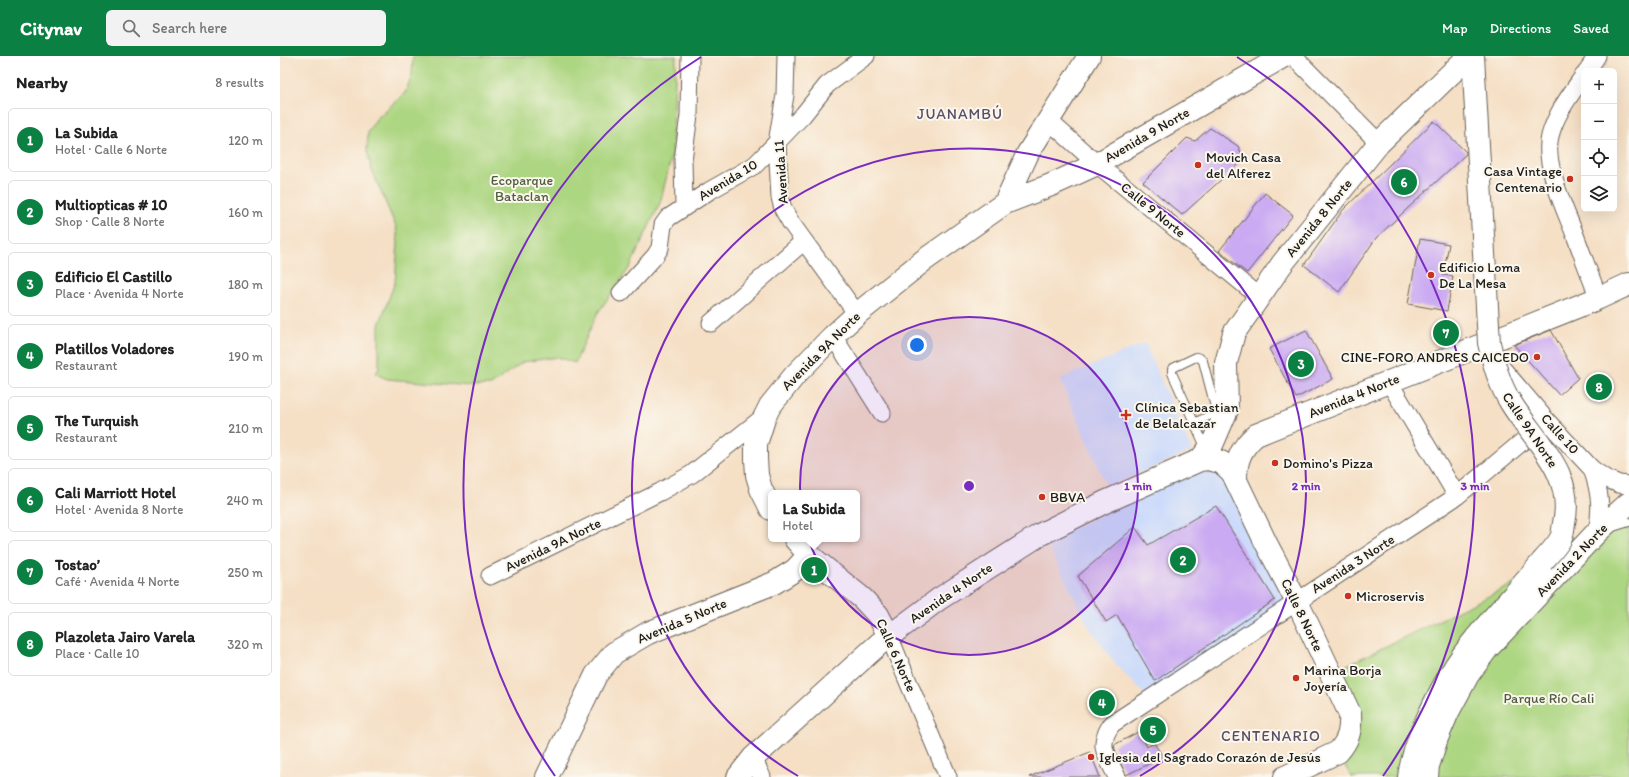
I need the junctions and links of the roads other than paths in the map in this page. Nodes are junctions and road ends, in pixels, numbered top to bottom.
1 (690, 56) edge
2 (786, 56) edge
3 (866, 56) edge
4 (1089, 56) edge
5 (1284, 56) edge
6 (1293, 56) edge
7 (1469, 56) edge
8 (1473, 56) edge
9 (1597, 56) edge
10 (1589, 68) edge
11 (1581, 79) edge
12 (1049, 121) junction
13 (777, 143) junction
14 (1378, 143) junction
15 (1097, 164) junction
16 (1005, 203) junction
17 (684, 206) junction
18 (804, 242) junction
19 (1629, 284) edge
20 (621, 293) dead end
21 (1258, 296) junction
22 (1599, 298) junction
23 (857, 314) junction
24 (711, 323) dead end
25 (833, 336) junction
26 (1498, 338) junction
27 (1474, 348) junction
28 (1498, 361) junction
29 (1389, 382) junction
30 (1218, 384) junction
31 (1226, 410) junction
32 (882, 413) dead end
33 (765, 416) junction
34 (1547, 421) junction
35 (1194, 423) junction
36 (1256, 435) junction
37 (1203, 456) junction
38 (1592, 469) junction
39 (1236, 478) junction
40 (1629, 486) edge
41 (1457, 496) junction
42 (768, 503) edge
43 (1629, 503) edge
44 (1629, 522) edge
45 (1597, 532) junction
46 (798, 542) edge
47 (809, 555) junction
48 (490, 576) dead end
49 (1296, 602) junction
50 (1516, 618) junction
51 (889, 636) junction
52 (1453, 669) junction
53 (758, 768) edge
54 (547, 777) edge
55 (738, 777) edge
56 (948, 777) edge
57 (1117, 777) edge
58 (1285, 777) edge
59 (1409, 777) edge
60 (1427, 777) edge

1 - 17 street
2 - 13 street, Avenida 11
3 - 13 street, Avenida 10
4 - 12 main road
5 - 15 main road, Avenida 9 Norte
6 - 14 street
7 - 14 main road, Avenida 8 Norte
8 - 52 main road, Calle 9A Norte, bridge
9 - 10 street
11 - 22 street
12 - 15 street, Calle 9 Norte
12 - 16 main road
13 - 17 street, Avenida 10
13 - 18 street, Avenida 11
14 - 21 main road, Avenida 8 Norte
15 - 16 main road, Avenida 9 Norte
15 - 21 street, Calle 9 Norte
16 - 23 main road, Avenida 9A Norte
17 - 20 street, Avenida 10
18 - 23 street, Avenida 11
18 - 24 street
19 - 22 main road, Avenida 4 Norte
21 - 30 main road, Avenida 8 Norte
22 - 26 main road, Avenida 4 Norte
23 - 25 main road, Avenida 9A Norte
25 - 32 street
25 - 33 main road, Avenida 9A Norte
26 - 27 main road, Avenida 4 Norte
26 - 28 street
27 - 28 street, Calle 10
27 - 29 main road, Avenida 4 Norte
28 - 34 street, Calle 10
29 - 36 main road, Avenida 4 Norte
29 - 41 street
30 - 31 main road, Avenida 8 Norte
30 - 35 lane
30 - 35 lane
31 - 36 main road
31 - 37 main road, Avenida 8 Norte
33 - 42 main road
33 - 48 street, Avenida 9A Norte
34 - 38 street, Calle 10
34 - 41 street, Avenida 3 Norte
35 - 37 lane
36 - 39 main road
37 - 39 main road, Calle 8 Norte
37 - 51 main road, Avenida 4 Norte
38 - 40 street, Calle 10
38 - 45 street, Calle 10
39 - 49 main road, Calle 8 Norte
41 - 49 street, Avenida 3 Norte
43 - 45 main road, Avenida 2 Norte
44 - 45 lane
45 - 50 main road, Avenida 2 Norte
46 - 47 main road, Calle 6 Norte
47 - 51 main road, Calle 6 Norte
47 - 54 main road, Avenida 5 Norte
49 - 57 street, Avenida 3 Norte
49 - 58 main road, Calle 8 Norte
50 - 52 main road
50 - 60 main road
51 - 53 main road, Avenida 4 Norte
51 - 56 street, Calle 6 Norte
52 - 59 main road
53 - 55 main road, Avenida 4 Norte

